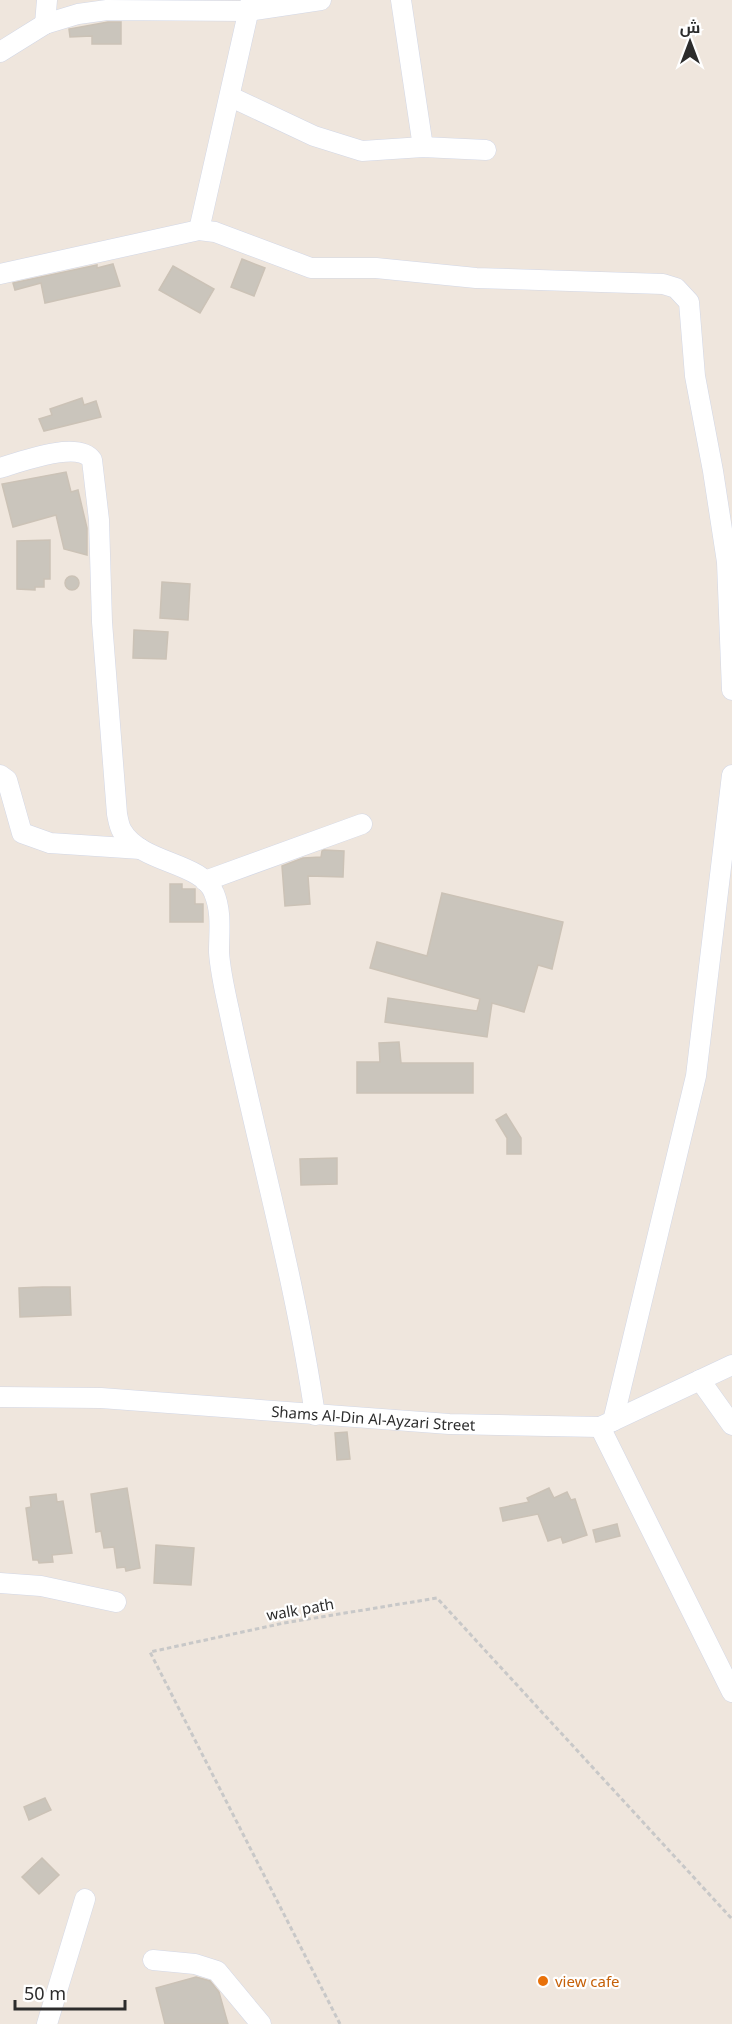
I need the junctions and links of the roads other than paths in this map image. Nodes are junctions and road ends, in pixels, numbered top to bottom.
1 (46, 0) edge
2 (321, 0) edge
3 (401, 0) edge
4 (250, 5) edge
5 (45, 24) junction
6 (0, 52) edge
7 (231, 97) junction
8 (423, 147) junction
9 (486, 150) dead end
10 (199, 230) junction
11 (0, 274) edge
12 (0, 468) edge
13 (732, 690) edge
14 (0, 775) edge
15 (732, 775) edge
16 (362, 824) dead end
17 (141, 849) junction
18 (205, 880) junction
19 (732, 1365) edge
20 (700, 1380) junction
21 (0, 1396) edge
22 (315, 1415) junction
23 (606, 1424) junction
24 (732, 1425) edge
25 (0, 1582) edge
26 (116, 1602) dead end
27 (732, 1692) edge
28 (85, 1899) dead end
29 (153, 1960) dead end
30 (47, 2024) edge
31 (261, 2024) edge

1 - 5 street
2 - 4 street
3 - 8 street
4 - 5 street
4 - 7 street
5 - 6 street
7 - 8 street
7 - 10 street
8 - 9 street
10 - 11 street
10 - 13 street
12 - 17 street
14 - 17 street
15 - 23 street
16 - 18 street
17 - 18 street
18 - 22 street
19 - 20 street, Shams Al-Din Al-Ayzari Street
20 - 23 street, Shams Al-Din Al-Ayzari Street
20 - 24 street
21 - 22 street, Shams Al-Din Al-Ayzari Street
22 - 23 street, Shams Al-Din Al-Ayzari Street
23 - 27 street
25 - 26 street
28 - 30 street
29 - 31 street

